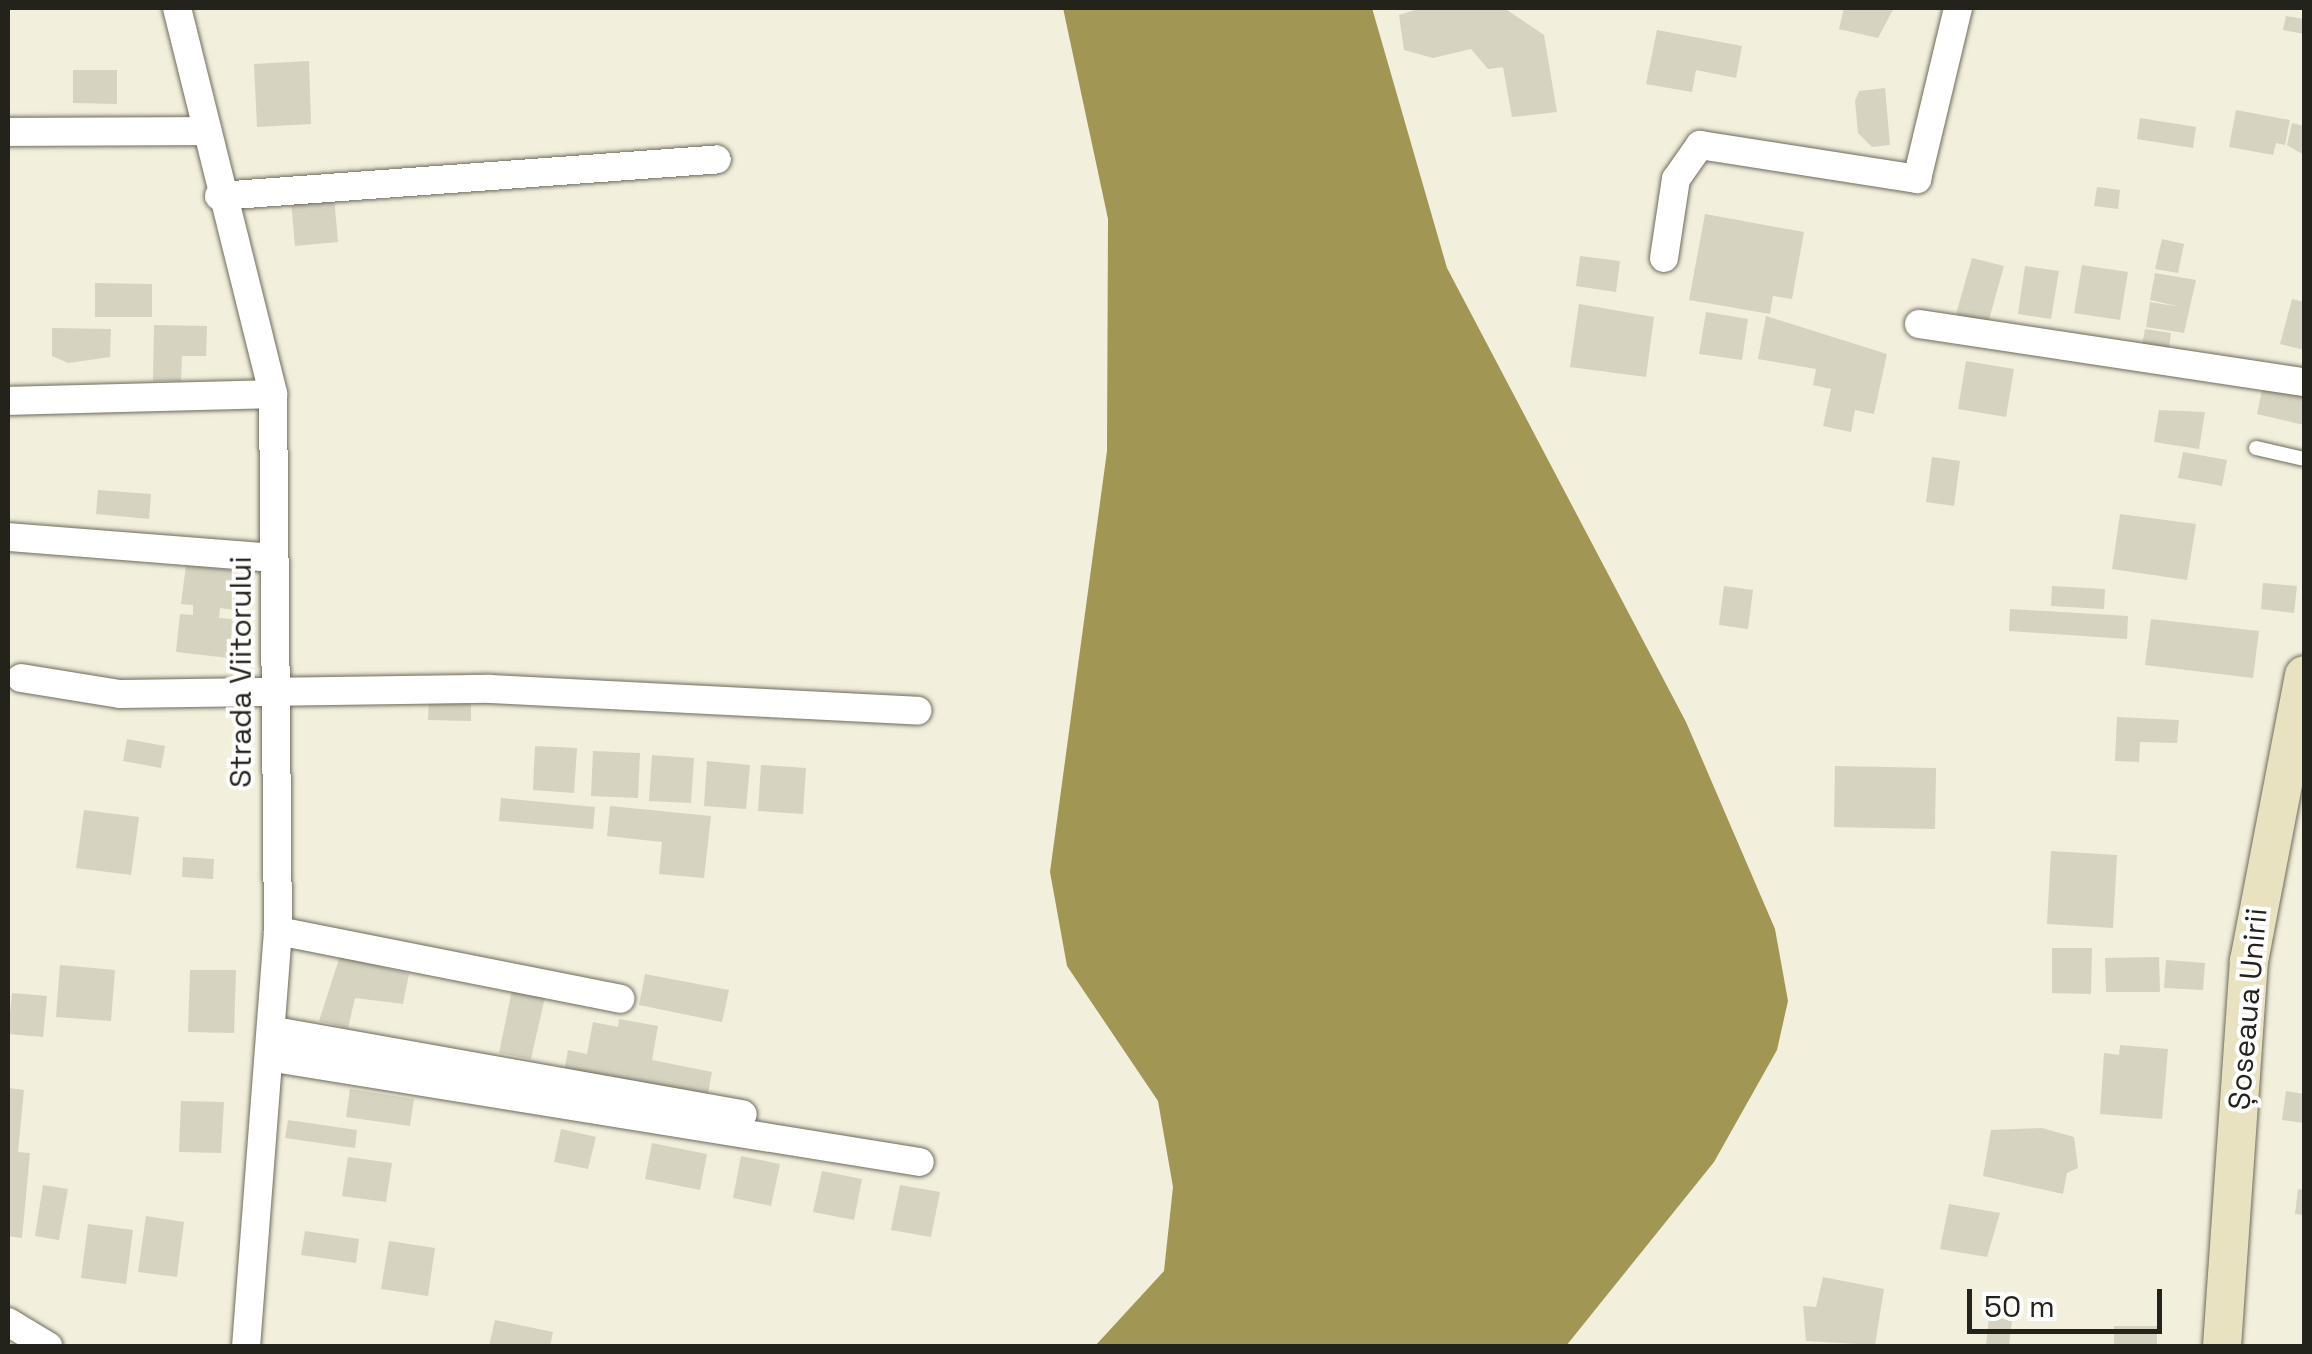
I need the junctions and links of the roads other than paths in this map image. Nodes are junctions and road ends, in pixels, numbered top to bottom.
1 (177, 8) edge
2 (1958, 8) edge
3 (205, 131) junction
4 (8, 132) edge
5 (717, 159) dead end
6 (219, 196) junction
7 (1664, 258) dead end
8 (1919, 324) dead end
9 (2304, 382) edge
10 (273, 394) junction
11 (8, 402) edge
12 (2256, 448) dead end
13 (2304, 458) edge
14 (8, 536) edge
15 (273, 558) junction
16 (2304, 675) edge
17 (21, 678) dead end
18 (270, 686) junction
19 (917, 711) dead end
20 (278, 930) junction
21 (620, 999) dead end
22 (274, 1044) junction
23 (743, 1114) dead end
24 (920, 1162) dead end
25 (8, 1322) edge
26 (48, 1346) edge
27 (246, 1346) edge
28 (2222, 1346) edge

1 - 3 street, Strada Viitorului
2 - 7 street
3 - 4 street
3 - 6 street, Strada Viitorului
5 - 6 street
6 - 10 street, Strada Viitorului
8 - 9 street
10 - 11 street
10 - 15 street, Strada Viitorului
12 - 13 lane
14 - 15 street
15 - 18 street, Strada Viitorului
16 - 28 main road, Șoseaua Unirii
17 - 18 street
18 - 19 street
18 - 20 street, Strada Viitorului
20 - 21 street
20 - 22 street, Strada Viitorului
22 - 23 street
22 - 24 street
22 - 27 street, Strada Viitorului
25 - 26 street

